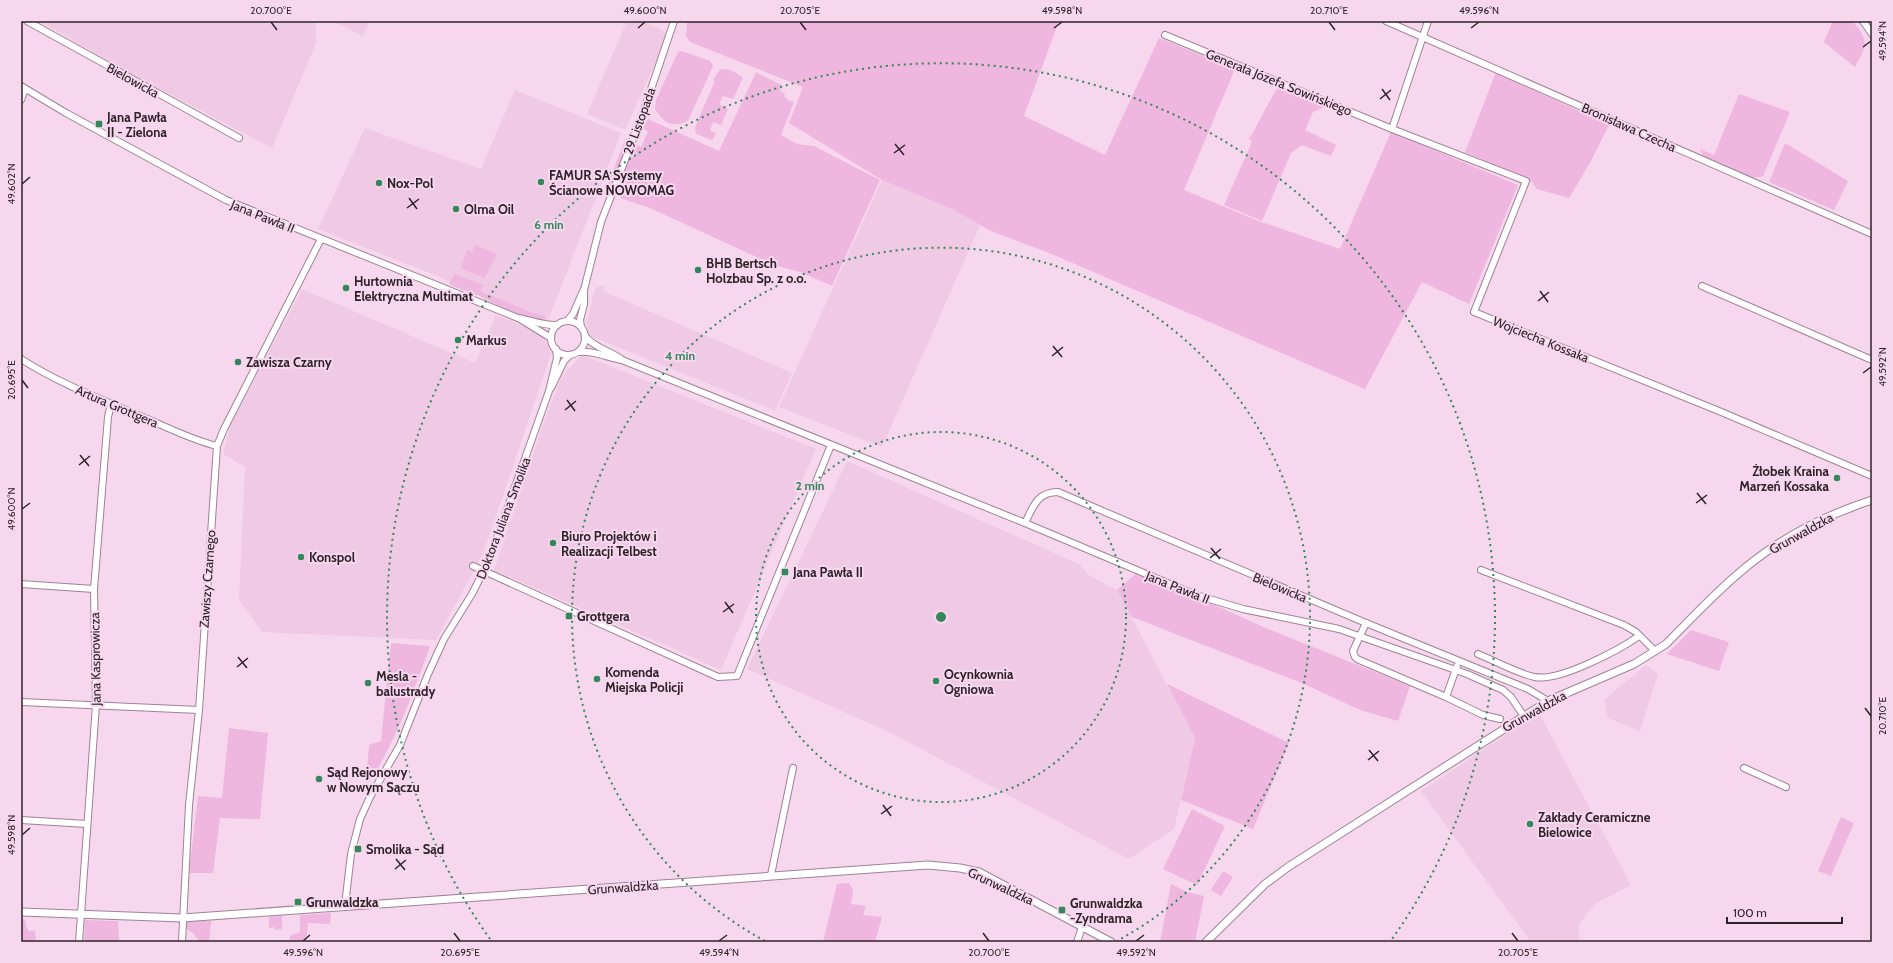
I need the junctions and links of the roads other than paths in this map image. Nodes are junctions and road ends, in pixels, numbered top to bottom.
1 (27, 21) edge
2 (674, 21) edge
3 (1386, 21) edge
4 (1428, 21) edge
5 (1863, 21) edge
6 (1872, 34) edge
7 (1165, 35) dead end
8 (1423, 36) junction
9 (23, 88) edge
10 (21, 100) edge
11 (1392, 129) junction
12 (239, 138) dead end
13 (1872, 234) edge
14 (321, 239) junction
15 (1702, 286) dead end
16 (584, 290) junction
17 (518, 318) junction
18 (567, 321) junction
19 (557, 325) junction
20 (582, 327) junction
21 (585, 336) junction
22 (551, 338) junction
23 (556, 349) junction
24 (579, 352) junction
25 (570, 355) junction
26 (21, 359) edge
27 (622, 360) junction
28 (1872, 360) edge
29 (549, 391) junction
30 (111, 404) junction
31 (832, 445) junction
32 (217, 446) junction
33 (1872, 476) edge
34 (1872, 500) edge
35 (1025, 523) junction
36 (473, 566) dead end
37 (1481, 570) dead end
38 (484, 571) junction
39 (21, 584) edge
40 (94, 588) junction
41 (1366, 623) junction
42 (1360, 636) junction
43 (1640, 636) junction
44 (1655, 651) junction
45 (1478, 654) dead end
46 (1460, 661) junction
47 (1455, 670) junction
48 (1446, 697) junction
49 (1548, 701) junction
50 (21, 702) edge
51 (96, 706) junction
52 (199, 710) junction
53 (1523, 715) junction
54 (1500, 719) dead end
55 (793, 768) dead end
56 (1744, 768) dead end
57 (1786, 787) dead end
58 (21, 820) edge
59 (87, 824) junction
60 (771, 875) junction
61 (345, 905) junction
62 (21, 912) edge
63 (80, 914) junction
64 (182, 918) junction
65 (1082, 927) junction
66 (79, 942) edge
67 (182, 942) edge
68 (1077, 942) edge
69 (1111, 942) edge
70 (1206, 942) edge

1 - 12 street, Bielowicka
2 - 16 street, 29 Listopada
3 - 8 street, Bronisława Czecha
4 - 8 street
5 - 6 street
7 - 11 street, Generała Józefa Sowińskiego
8 - 11 street
8 - 13 street, Bronisława Czecha
9 - 10 street
9 - 14 street, Jana Pawła II
11 - 33 street, Wojciecha Kossaka
14 - 17 street, Jana Pawła II
14 - 32 street, Zawiszy Czarnego
15 - 28 street
16 - 18 street, 29 Listopada
16 - 20 street, 29 Listopada
17 - 19 street, Jana Pawła II
17 - 22 street, Jana Pawła II
18 - 19 street
18 - 20 street
19 - 22 street
20 - 21 street
21 - 24 street
21 - 27 street, Jana Pawła II
22 - 23 street
23 - 25 street
23 - 29 street, Doktora Juliana Smolika
24 - 25 street
24 - 27 street, Jana Pawła II
25 - 29 street, Doktora Juliana Smolika
26 - 30 street, Artura Grottgera
27 - 31 street, Jana Pawła II
29 - 38 street, Doktora Juliana Smolika
30 - 32 street, Artura Grottgera
30 - 40 street, Jana Kasprowicza
31 - 35 street, Jana Pawła II
31 - 38 street
32 - 52 street, Zawiszy Czarnego
34 - 44 street, Grunwaldzka
35 - 41 street, Bielowicka
35 - 42 street, Jana Pawła II
36 - 38 street
37 - 43 street
38 - 61 street, Doktora Juliana Smolika
39 - 40 street
40 - 51 street, Jana Kasprowicza
41 - 42 street
41 - 46 street, Bielowicka
42 - 47 street, Jana Pawła II
42 - 48 street
43 - 44 street
43 - 45 street
44 - 49 street, Grunwaldzka
46 - 47 street
46 - 49 street, Bielowicka
47 - 48 street
47 - 53 street, Jana Pawła II
48 - 54 street
49 - 53 street, Grunwaldzka
50 - 51 street
51 - 52 street
51 - 59 street, Jana Kasprowicza
52 - 64 street, Zawiszy Czarnego
53 - 70 street, Grunwaldzka
55 - 60 street
56 - 57 street
58 - 59 street
59 - 63 street, Jana Kasprowicza
60 - 61 street, Grunwaldzka
60 - 65 street, Grunwaldzka
61 - 64 street, Grunwaldzka
62 - 63 street, Grunwaldzka
63 - 64 street, Grunwaldzka
63 - 66 street, Jana Kasprowicza
64 - 67 street, Zawiszy Czarnego
65 - 68 street
65 - 69 street, Grunwaldzka

